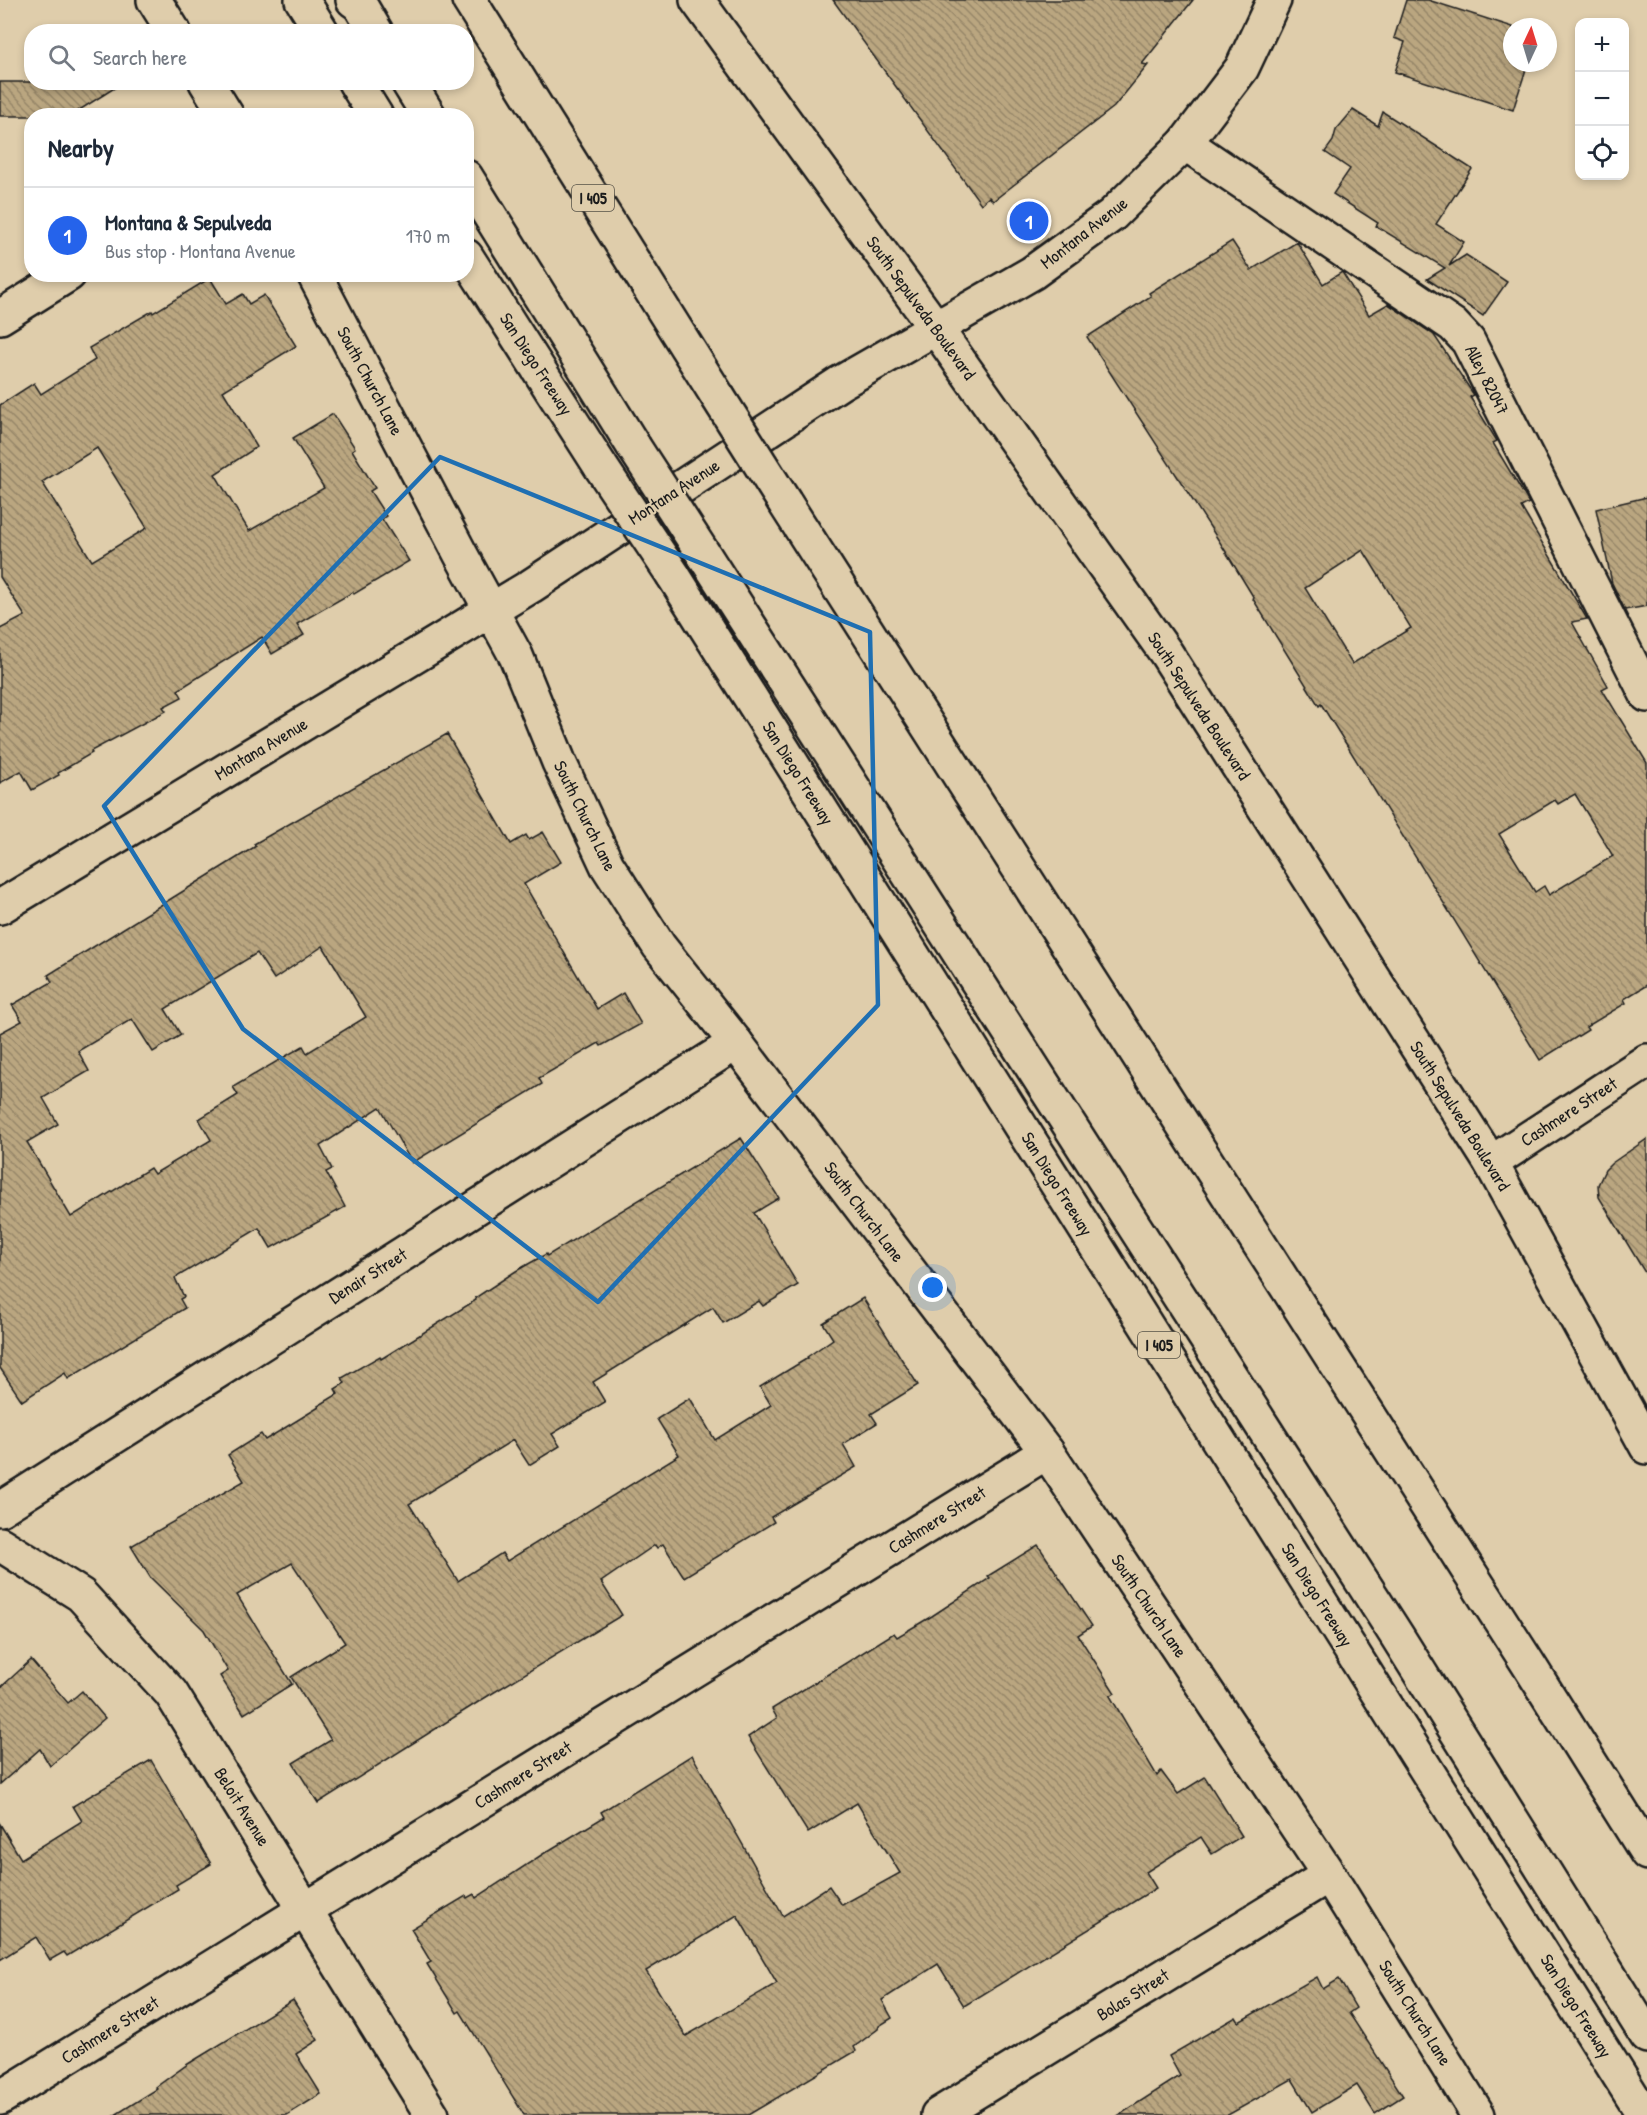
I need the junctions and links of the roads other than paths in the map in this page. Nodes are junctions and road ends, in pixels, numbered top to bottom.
1 (154, 0) edge
2 (302, 0) edge
3 (353, 0) edge
4 (468, 0) edge
5 (697, 0) edge
6 (1274, 0) edge
7 (169, 24) edge
8 (317, 24) edge
9 (371, 24) edge
10 (211, 90) edge
11 (360, 90) edge
12 (413, 90) edge
13 (222, 108) edge
14 (371, 108) edge
15 (424, 108) edge
16 (1185, 143) junction
17 (474, 190) edge
18 (474, 268) edge
19 (56, 282) edge
20 (318, 282) edge
21 (0, 317) edge
22 (935, 327) junction
23 (492, 610) junction
24 (1647, 695) edge
25 (0, 907) edge
26 (736, 1043) junction
27 (1647, 1060) edge
28 (1491, 1162) junction
29 (1647, 1447) edge
30 (1047, 1452) junction
31 (0, 1509) edge
32 (0, 1544) edge
33 (1647, 1853) edge
34 (1329, 1875) junction
35 (305, 1910) junction
36 (1647, 2036) edge
37 (0, 2098) edge
38 (432, 2115) edge
39 (938, 2115) edge
40 (1478, 2115) edge
41 (1644, 2115) edge

1 - 7 main road
2 - 8 main road
3 - 9 main road
4 - 33 main road, I 405, bridge
5 - 22 main road, South Sepulveda Boulevard
6 - 16 main road, Montana Avenue
10 - 13 main road
11 - 14 main road
12 - 15 main road
16 - 22 main road, Montana Avenue
16 - 24 main road, Alley 82047
17 - 36 main road, bridge
18 - 41 main road, San Diego Freeway / I 405, bridge
19 - 21 main road
20 - 23 main road, South Church Lane
22 - 23 main road, Montana Avenue
22 - 28 main road, South Sepulveda Boulevard
23 - 25 main road, Montana Avenue
23 - 26 main road, South Church Lane
26 - 30 main road, South Church Lane
26 - 31 main road, Denair Street
27 - 28 main road, Cashmere Street
28 - 29 main road, South Sepulveda Boulevard
30 - 34 main road, South Church Lane
30 - 35 main road, Cashmere Street
32 - 35 main road, Beloit Avenue
34 - 39 main road, Bolas Street
34 - 40 main road, South Church Lane
35 - 37 main road, Cashmere Street
35 - 38 main road, Beloit Avenue

